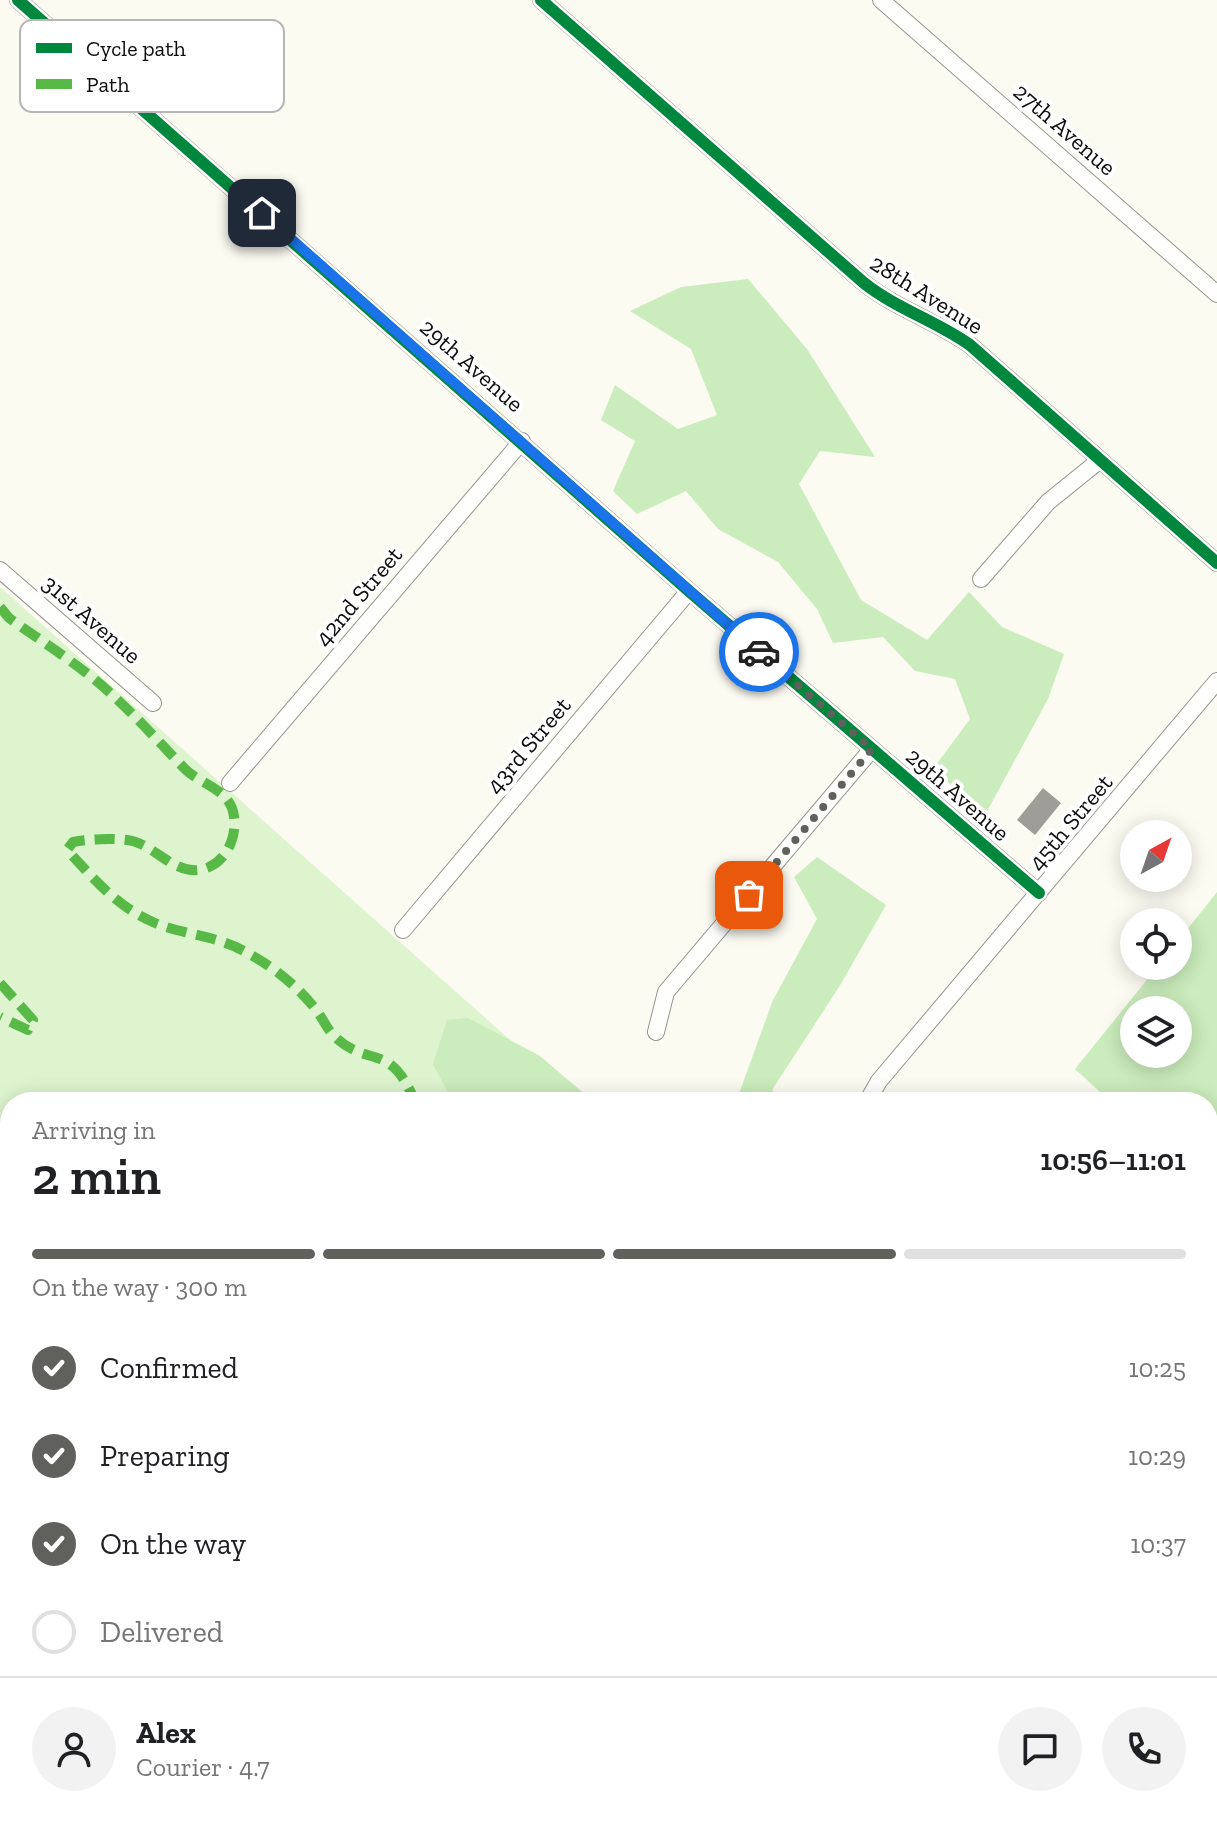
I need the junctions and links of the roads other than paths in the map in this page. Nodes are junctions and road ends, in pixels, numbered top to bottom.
1 (18, 0) edge
2 (541, 0) edge
3 (881, 0) edge
4 (41, 20) edge
5 (146, 112) edge
6 (1217, 294) edge
7 (522, 441) junction
8 (1100, 460) junction
9 (1217, 563) edge
10 (0, 570) edge
11 (981, 579) dead end
12 (689, 591) junction
13 (1217, 681) edge
14 (153, 703) dead end
15 (872, 749) junction
16 (230, 783) dead end
17 (1039, 893) junction
18 (403, 930) dead end
19 (656, 1032) dead end
20 (873, 1092) edge

1 - 4 street, 29th Avenue
2 - 8 street, 28th Avenue
3 - 6 street, 27th Avenue
5 - 7 street, 29th Avenue
7 - 12 street, 29th Avenue
7 - 16 street, 42nd Street
8 - 9 street, 28th Avenue
8 - 11 street
10 - 14 street, 31st Avenue
12 - 15 street, 29th Avenue
12 - 18 street, 43rd Street
13 - 17 street, 45th Street
15 - 17 street, 29th Avenue
15 - 19 street
17 - 20 street, 45th Street

